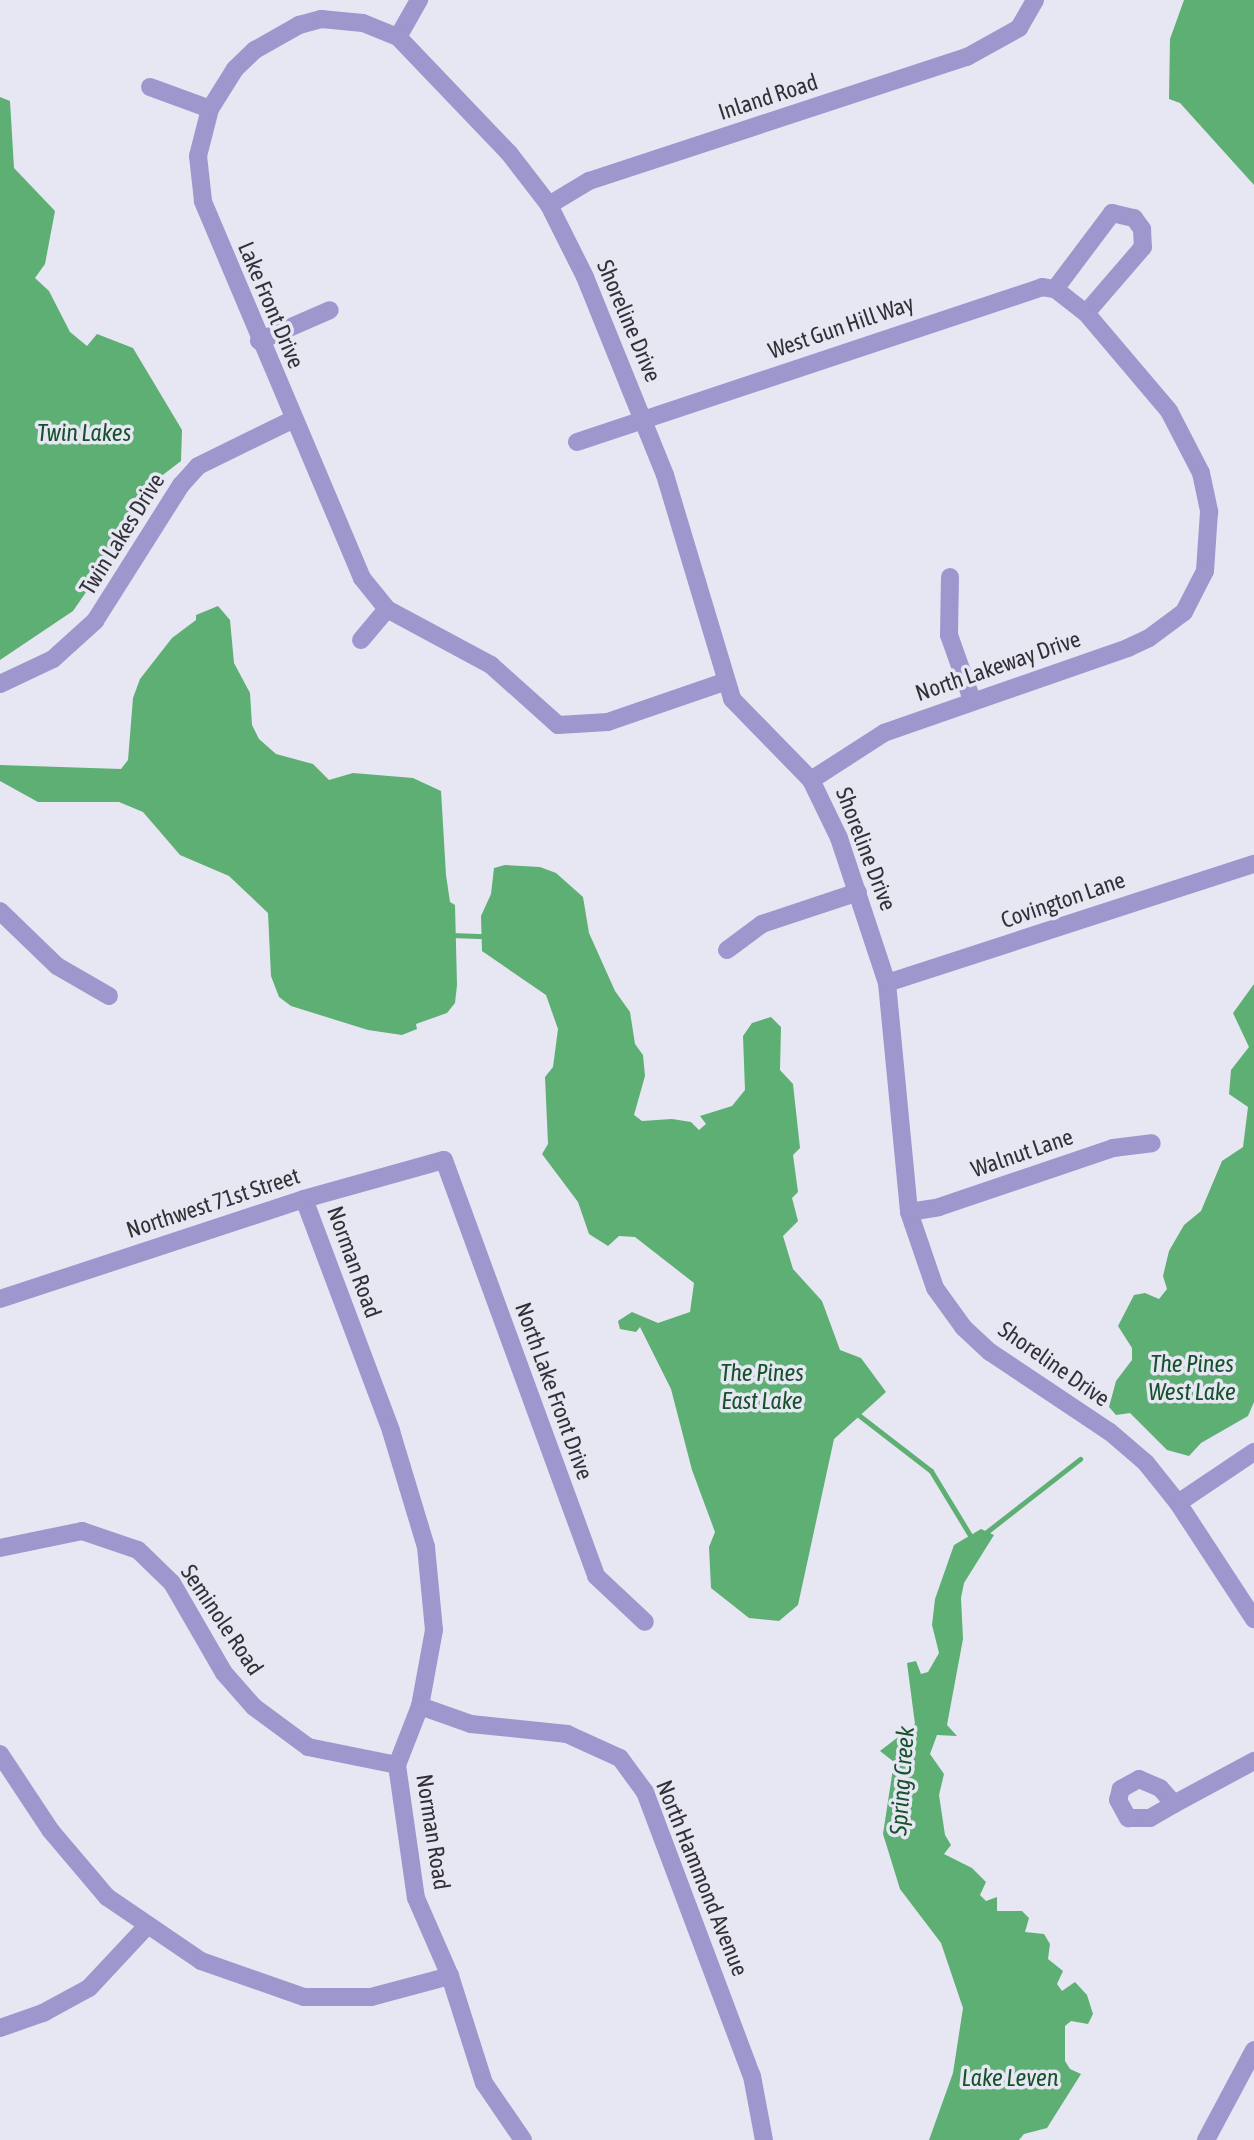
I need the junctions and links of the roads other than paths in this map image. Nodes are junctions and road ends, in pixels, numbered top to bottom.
1 (419, 0) edge
2 (1035, 0) edge
3 (398, 37) junction
4 (150, 87) dead end
5 (209, 109) junction
6 (549, 205) junction
7 (1055, 289) junction
8 (330, 310) dead end
9 (1086, 313) junction
10 (259, 341) junction
11 (644, 419) junction
12 (292, 420) junction
13 (577, 442) dead end
14 (950, 577) dead end
15 (387, 609) junction
16 (361, 640) dead end
17 (724, 682) junction
18 (0, 684) edge
19 (972, 700) junction
20 (811, 780) junction
21 (1254, 864) edge
22 (858, 892) junction
23 (2, 915) edge
24 (727, 950) dead end
25 (887, 983) junction
26 (109, 996) dead end
27 (1152, 1143) dead end
28 (443, 1160) joint
29 (304, 1199) junction
30 (909, 1212) junction
31 (0, 1299) edge
32 (1254, 1452) edge
33 (1178, 1503) junction
34 (0, 1548) edge
35 (1254, 1619) edge
36 (645, 1622) dead end
37 (420, 1706) junction
38 (0, 1754) edge
39 (1254, 1761) edge
40 (397, 1765) junction
41 (1174, 1804) dead end
42 (148, 1925) junction
43 (450, 1976) junction
44 (0, 2028) edge
45 (1254, 2050) edge
46 (523, 2140) edge
47 (764, 2140) edge
48 (1206, 2140) edge

1 - 3 street
2 - 6 street, Inland Road
3 - 5 street, Lake Front Drive
3 - 6 street, Shoreline Drive
4 - 5 street
5 - 10 street, Lake Front Drive
6 - 11 street, Shoreline Drive
7 - 9 street
7 - 9 street
7 - 11 street, West Gun Hill Way
8 - 10 street
9 - 19 street, North Lakeway Drive
10 - 12 street, Lake Front Drive
11 - 13 street, West Gun Hill Way
11 - 17 street, Shoreline Drive
12 - 15 street, Lake Front Drive
12 - 18 street, Twin Lakes Drive
14 - 19 street
15 - 16 street
15 - 17 street, Lake Front Drive
17 - 20 street, Shoreline Drive
19 - 20 street, North Lakeway Drive
20 - 22 street, Shoreline Drive
21 - 25 street, Covington Lane
22 - 24 street
22 - 25 street, Shoreline Drive
23 - 26 street
25 - 30 street, Shoreline Drive
27 - 30 street, Walnut Lane
28 - 29 street, Northwest 71st Street
28 - 36 street, North Lake Front Drive
29 - 31 street, Northwest 71st Street
29 - 37 street, Norman Road
30 - 33 street, Shoreline Drive
32 - 33 street
33 - 35 street, Shoreline Drive
34 - 40 street, Seminole Road
37 - 40 street, Norman Road
37 - 47 street, North Hammond Avenue
38 - 42 street
39 - 41 street
40 - 43 street, Norman Road
42 - 43 street
42 - 44 street
43 - 46 street, Norman Road
45 - 48 street

